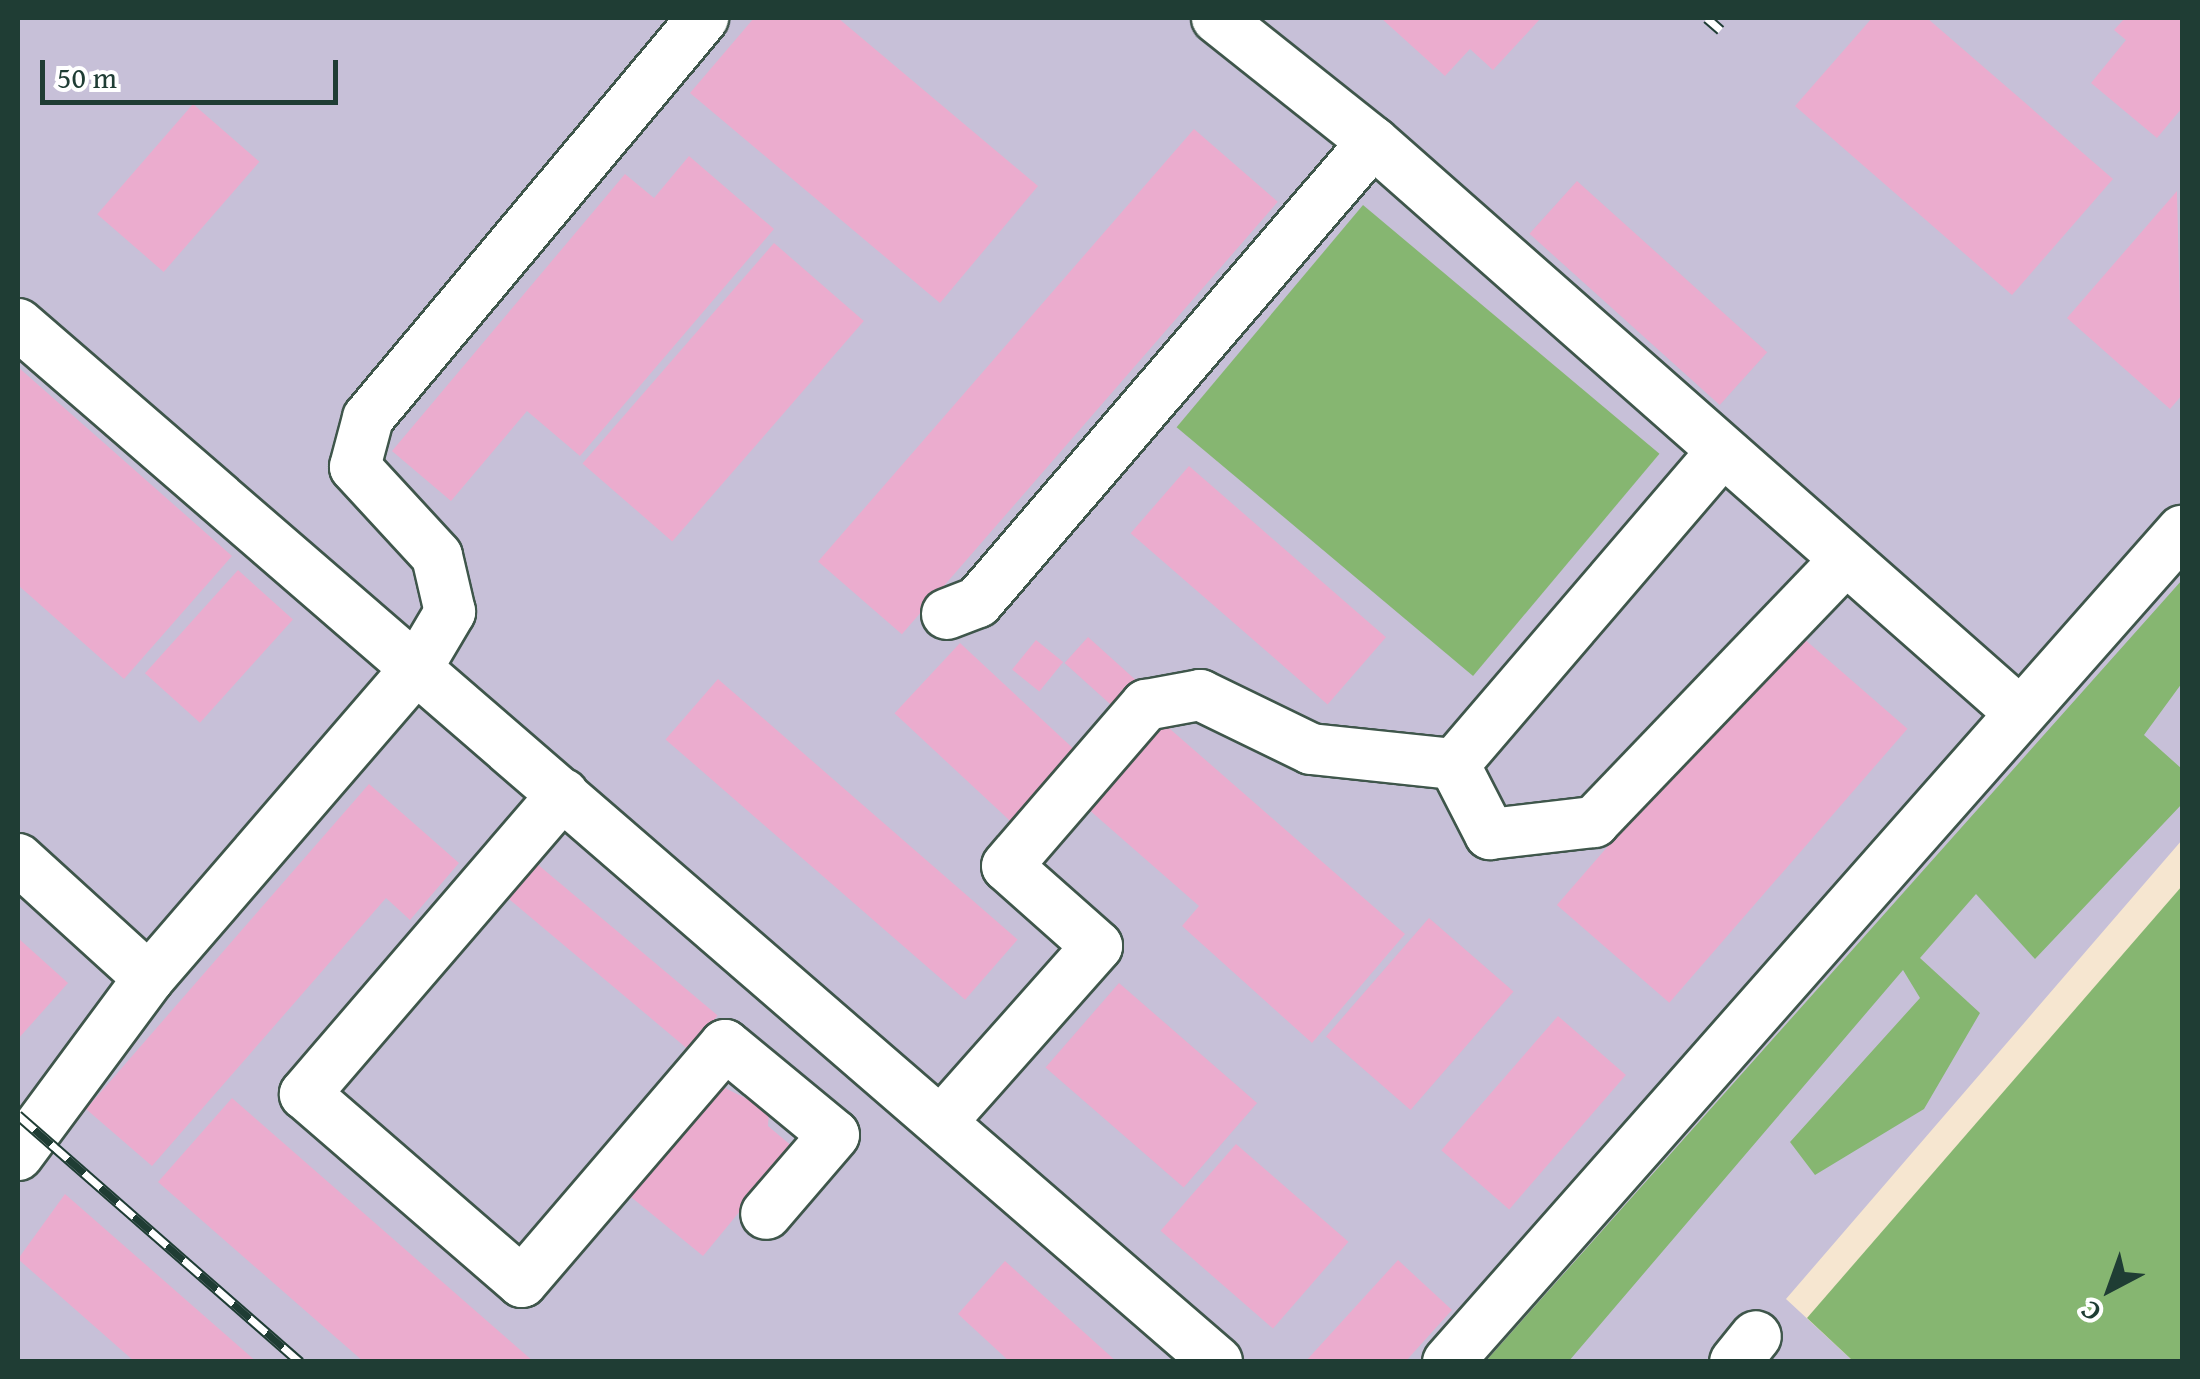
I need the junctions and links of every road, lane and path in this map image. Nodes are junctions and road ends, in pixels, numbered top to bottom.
1 (703, 18) edge
2 (1217, 18) edge
3 (1373, 142) junction
4 (18, 324) edge
5 (1720, 453) junction
6 (2182, 531) edge
7 (1845, 560) junction
8 (946, 614) dead end
9 (418, 666) junction
10 (2017, 710) junction
11 (1454, 764) junction
12 (562, 794) junction
13 (18, 858) edge
14 (149, 978) junction
15 (941, 1122) junction
16 (18, 1155) edge
17 (766, 1214) dead end
18 (1217, 1362) edge
19 (1448, 1362) edge

1 - 9 lane
2 - 3 lane
3 - 5 lane
3 - 8 lane
4 - 9 lane
5 - 7 lane
5 - 11 lane
6 - 10 lane
7 - 10 lane
7 - 11 lane
9 - 12 lane
9 - 14 lane
10 - 19 lane
11 - 15 lane
12 - 15 lane
12 - 17 lane
13 - 14 lane
14 - 16 lane
15 - 18 lane

